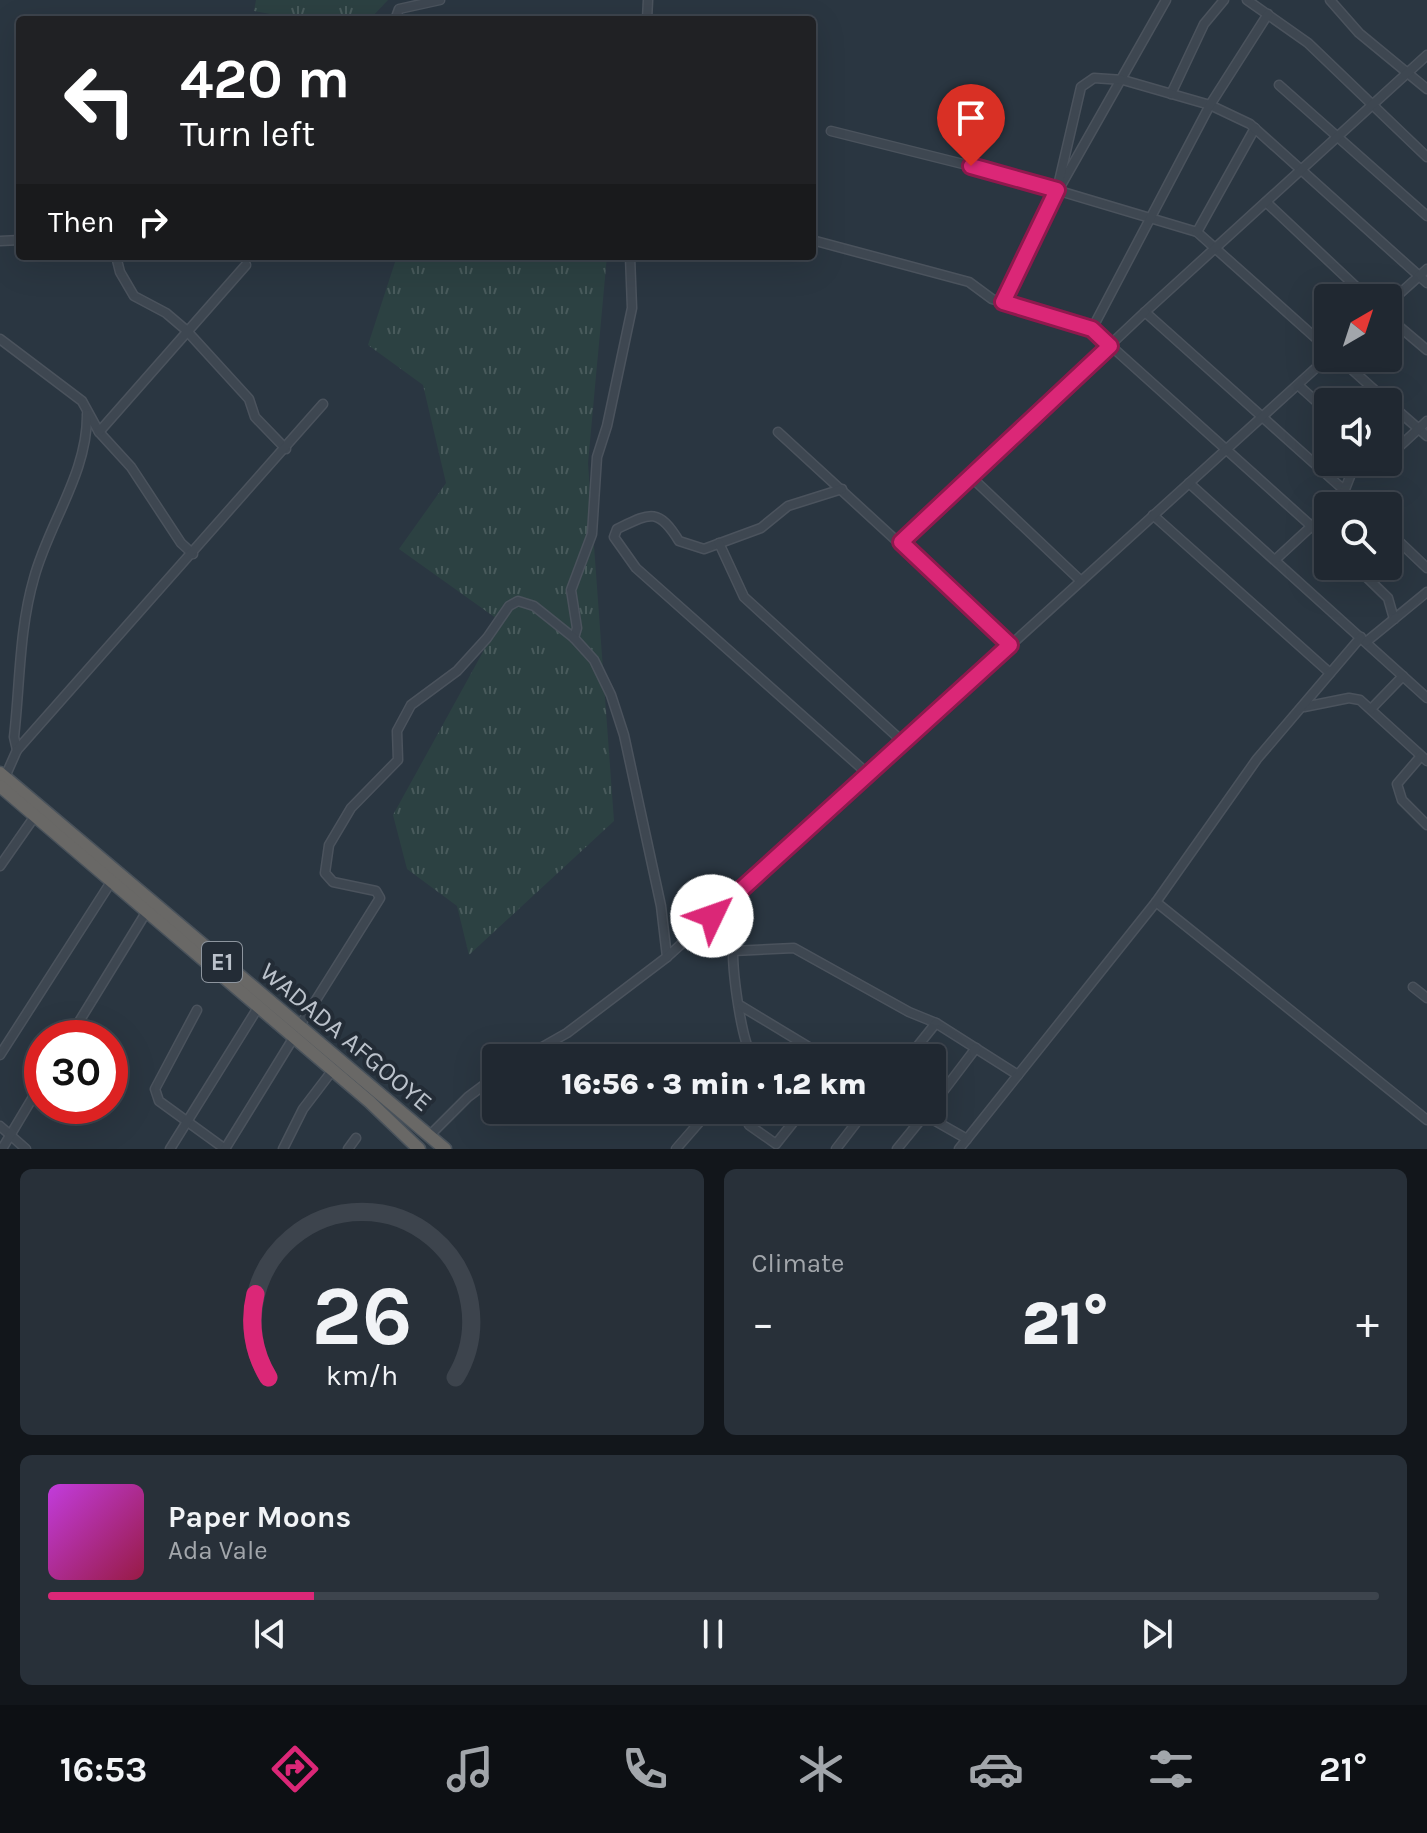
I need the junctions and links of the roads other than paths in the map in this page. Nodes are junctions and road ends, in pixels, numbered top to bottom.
1 (440, 0) edge
2 (1166, 0) edge
3 (1224, 0) edge
4 (1247, 0) edge
5 (1330, 0) edge
6 (1268, 14) junction
7 (396, 16) edge
8 (1427, 55) edge
9 (1409, 72) junction
10 (1123, 80) junction
11 (1279, 85) dead end
12 (1427, 89) edge
13 (1171, 94) junction
14 (1210, 105) junction
15 (1371, 106) junction
16 (1255, 128) junction
17 (831, 131) dead end
18 (1338, 137) junction
19 (1427, 157) edge
20 (1301, 170) junction
21 (1057, 190) junction
22 (1266, 202) junction
23 (1427, 216) edge
24 (1153, 217) junction
25 (1197, 232) junction
26 (816, 241) edge
27 (1216, 246) junction
28 (117, 260) edge
29 (630, 260) edge
30 (246, 265) dead end
31 (1427, 269) edge
32 (1418, 277) junction
33 (1427, 283) edge
34 (1353, 284) edge
35 (1402, 291) edge
36 (1003, 302) junction
37 (1145, 312) junction
38 (1092, 329) junction
39 (1402, 329) edge
40 (186, 330) junction
41 (1314, 336) edge
42 (0, 339) edge
43 (1110, 346) junction
44 (1427, 350) edge
45 (1314, 370) edge
46 (1355, 372) edge
47 (1298, 385) junction
48 (1372, 388) edge
49 (1314, 399) edge
50 (323, 404) dead end
51 (87, 414) junction
52 (1402, 415) edge
53 (1262, 417) junction
54 (1427, 421) edge
55 (1417, 428) junction
56 (99, 432) junction
57 (778, 432) dead end
58 (1427, 436) edge
59 (1402, 443) edge
60 (286, 449) junction
61 (1226, 449) junction
62 (969, 475) junction
63 (1350, 476) edge
64 (1189, 483) junction
65 (842, 489) junction
66 (1344, 492) joint
67 (1153, 515) junction
68 (1314, 523) edge
69 (1311, 526) junction
70 (1314, 529) edge
71 (901, 542) junction
72 (719, 543) junction
73 (1402, 544) edge
74 (193, 554) junction
75 (1276, 559) junction
76 (1427, 568) edge
77 (1369, 580) edge
78 (1081, 581) junction
79 (1427, 592) edge
80 (1394, 619) junction
81 (574, 638) junction
82 (1363, 640) junction
83 (1010, 645) junction
84 (1330, 673) junction
85 (1403, 676) junction
86 (1427, 698) edge
87 (1303, 707) junction
88 (1371, 709) junction
89 (903, 742) junction
90 (17, 750) junction
91 (1424, 759) edge
92 (868, 774) junction
93 (2, 778) edge
94 (35, 816) junction
95 (1427, 825) edge
96 (0, 866) edge
97 (111, 882) junction
98 (735, 895) junction
99 (1156, 902) junction
100 (147, 911) junction
101 (733, 951) junction
102 (667, 957) junction
103 (1413, 987) dead end
104 (1427, 998) edge
105 (259, 1006) junction
106 (741, 1006) junction
107 (197, 1010) dead end
108 (80, 1020) edge
109 (936, 1023) junction
110 (296, 1032) junction
111 (548, 1044) edge
112 (744, 1044) edge
113 (804, 1044) edge
114 (919, 1044) edge
115 (976, 1048) junction
116 (0, 1055) edge
117 (332, 1071) junction
118 (1018, 1075) junction
119 (946, 1084) edge
120 (482, 1086) edge
121 (24, 1112) edge
122 (189, 1119) junction
123 (1427, 1120) edge
124 (698, 1124) edge
125 (749, 1124) edge
126 (792, 1124) edge
127 (855, 1124) edge
128 (915, 1124) edge
129 (940, 1124) edge
130 (0, 1126) edge
131 (11, 1133) junction
132 (356, 1138) dead end
133 (433, 1140) edge
134 (416, 1146) edge
135 (963, 1146) edge
136 (2, 1149) edge
137 (26, 1149) edge
138 (170, 1149) edge
139 (225, 1149) edge
140 (283, 1149) edge
141 (348, 1149) edge
142 (676, 1149) edge
143 (836, 1149) edge
144 (897, 1149) edge

1 - 7 street
2 - 10 street
3 - 13 street
4 - 6 street
5 - 9 street
6 - 14 street
6 - 15 street
8 - 9 street
9 - 12 street
9 - 15 street
10 - 13 street
10 - 21 street
10 - 21 street
11 - 18 street
13 - 14 street
14 - 16 street
14 - 24 street
15 - 18 street
15 - 19 street
16 - 20 street
16 - 25 street
17 - 21 street
18 - 20 street
18 - 23 street
20 - 22 street
20 - 32 street
21 - 24 street
21 - 36 street
22 - 27 street
22 - 34 street
24 - 25 street
24 - 38 street
25 - 27 street
26 - 36 street
27 - 37 street
27 - 41 street
28 - 40 street
29 - 81 street
30 - 40 street
31 - 32 street
32 - 33 street
32 - 35 street
36 - 38 street
37 - 43 street
37 - 53 street
38 - 43 street
39 - 44 street
40 - 56 street
40 - 60 street
42 - 51 street
43 - 61 street
43 - 62 street
45 - 47 street
46 - 48 street
47 - 49 street
47 - 53 street
50 - 60 street
51 - 56 street
51 - 90 street
52 - 55 street
53 - 61 street
53 - 66 street
54 - 55 street
55 - 58 street
55 - 59 street
56 - 74 street
57 - 65 street
60 - 74 street
61 - 64 street
61 - 69 street
62 - 71 street
62 - 78 street
63 - 66 street
64 - 67 street
64 - 75 street
65 - 71 street
65 - 72 street
67 - 78 street
67 - 84 street
68 - 69 street
69 - 70 street
69 - 75 street
71 - 83 street
72 - 89 street
72 - 92 street
73 - 76 street
74 - 90 street
75 - 82 street
77 - 80 street
78 - 83 street
79 - 80 street
80 - 82 street
81 - 102 street
81 - 110 street
82 - 84 street
82 - 85 street
83 - 89 street
84 - 87 street
85 - 86 street
85 - 88 street
87 - 88 street
87 - 99 street
88 - 91 street
89 - 92 street
90 - 93 street
91 - 95 street
92 - 98 street
93 - 94 highway, WADADA AFGOOYE / E1
93 - 110 highway, WADADA AFGOOYE / E1
94 - 96 street
94 - 97 highway, WADADA AFGOOYE / E1
97 - 100 highway, WADADA AFGOOYE / E1
97 - 116 street
98 - 101 street
98 - 102 street
99 - 118 street
99 - 123 street
100 - 105 highway, WADADA AFGOOYE / E1
100 - 108 street
101 - 106 street
101 - 109 street
102 - 111 street
103 - 104 street
105 - 110 highway, WADADA AFGOOYE / E1
105 - 122 street
106 - 112 street
106 - 113 street
107 - 122 street
109 - 114 street
109 - 115 street
110 - 117 highway, WADADA AFGOOYE / E1
110 - 133 highway, WADADA AFGOOYE / E1
110 - 139 street
115 - 118 street
115 - 119 street
117 - 134 highway, WADADA AFGOOYE / E1
117 - 140 street
118 - 135 street
120 - 133 street
121 - 131 street
122 - 138 street
122 - 139 street
124 - 142 street
125 - 126 street
127 - 143 street
128 - 144 street
129 - 135 street
130 - 131 street
131 - 136 street
131 - 137 street
132 - 141 street
133 - 134 highway

